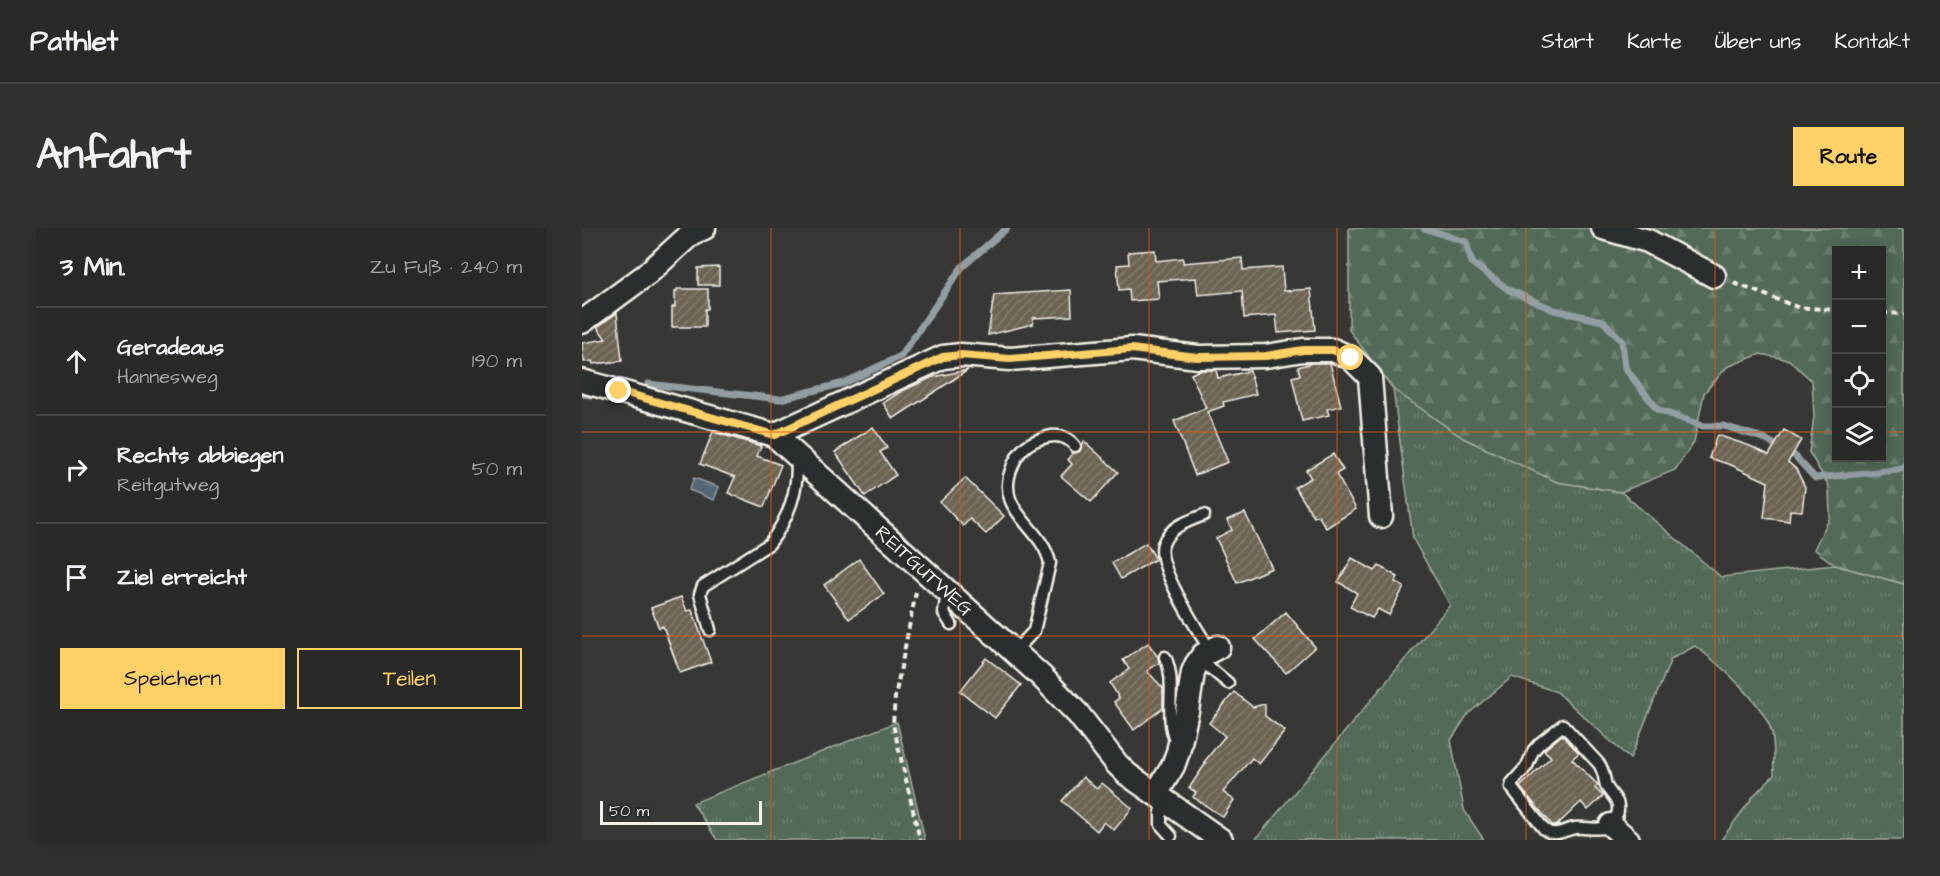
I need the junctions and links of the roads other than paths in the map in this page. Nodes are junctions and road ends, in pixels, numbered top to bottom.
1 (704, 228) edge
2 (1603, 228) edge
3 (1714, 276) road end
4 (582, 322) edge
5 (582, 381) edge
6 (774, 435) junction
7 (1075, 446) dead end
8 (795, 454) junction
9 (1204, 515) dead end
10 (1381, 516) dead end
11 (946, 591) junction
12 (951, 624) dead end
13 (710, 630) dead end
14 (1014, 652) junction
15 (1209, 652) junction
16 (1165, 657) dead end
17 (1228, 683) dead end
18 (1179, 747) junction
19 (1161, 798) junction
20 (1611, 825) junction
21 (1171, 836) dead end
22 (1221, 840) edge
23 (1628, 840) edge

1 - 4 street
2 - 3 street
5 - 6 street, REITGUTWEG
6 - 8 street, REITGUTWEG
6 - 10 street
7 - 14 lane
8 - 11 street, REITGUTWEG
8 - 13 lane
9 - 15 lane
11 - 12 lane
11 - 14 street, REITGUTWEG
14 - 19 street, REITGUTWEG
15 - 17 lane
15 - 18 street
16 - 18 lane
18 - 19 street
19 - 21 lane
19 - 22 street, REITGUTWEG
20 - 20 lane
20 - 23 street

